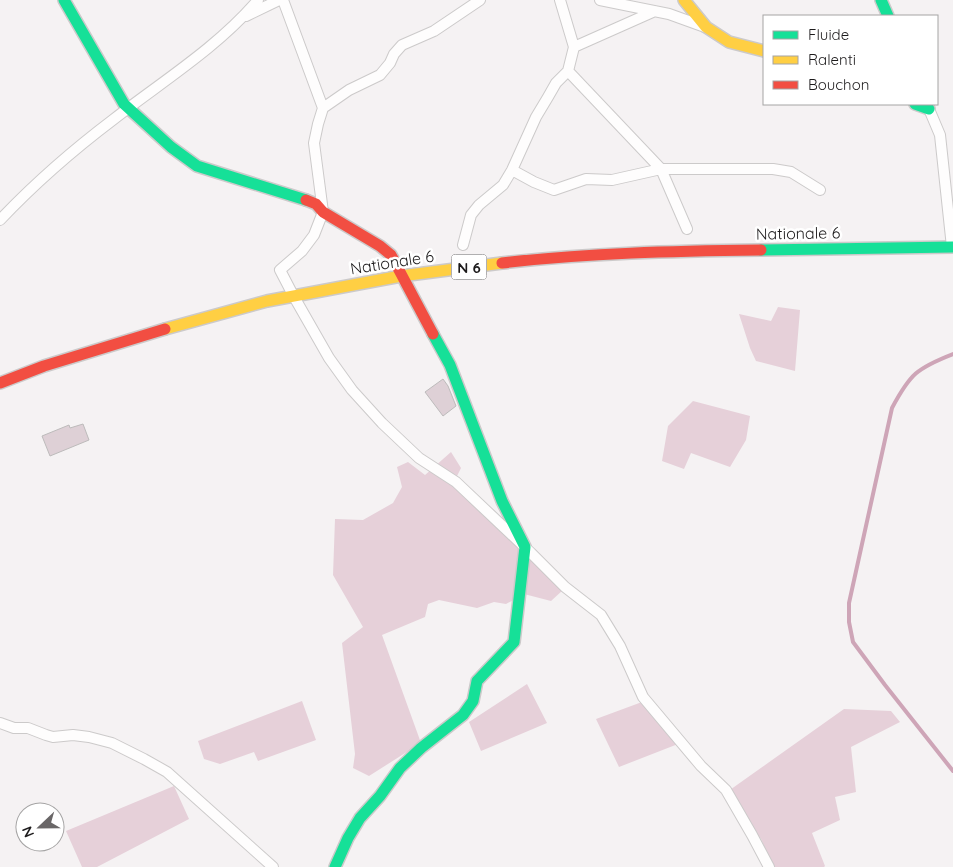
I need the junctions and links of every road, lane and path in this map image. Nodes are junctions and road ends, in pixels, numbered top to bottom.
1 (64, 0) edge
2 (258, 0) edge
3 (279, 0) edge
4 (283, 0) edge
5 (480, 0) edge
6 (560, 0) edge
7 (600, 0) edge
8 (684, 0) edge
9 (881, 0) edge
10 (656, 11) junction
11 (888, 15) edge
12 (240, 20) junction
13 (706, 27) junction
14 (574, 47) junction
15 (763, 51) edge
16 (568, 71) junction
17 (928, 106) edge
18 (323, 108) junction
19 (128, 109) junction
20 (661, 169) junction
21 (512, 170) junction
22 (820, 190) dead end
23 (323, 212) junction
24 (0, 220) edge
25 (687, 229) dead end
26 (463, 245) dead end
27 (953, 247) edge
28 (401, 276) junction
29 (293, 295) junction
30 (0, 383) edge
31 (525, 547) junction
32 (0, 723) edge
33 (273, 867) edge
34 (335, 867) edge
35 (769, 867) edge

1 - 19 street
2 - 12 street
3 - 12 street
4 - 18 street
5 - 18 street
6 - 14 street
7 - 10 street
8 - 13 street
9 - 11 street
10 - 13 street
10 - 14 street
12 - 19 street
13 - 15 street
14 - 16 street
16 - 20 street
16 - 21 street
17 - 27 street
18 - 23 street
19 - 23 street
19 - 24 street
20 - 21 street
20 - 22 street
20 - 25 street
21 - 26 street
23 - 28 street
23 - 29 street
27 - 28 street, Nationale 6 / N 6
28 - 29 street, Nationale 6 / N 6
28 - 31 street
29 - 30 street, Nationale 6 / N 6
29 - 31 street
31 - 34 street
31 - 35 street
32 - 33 street

